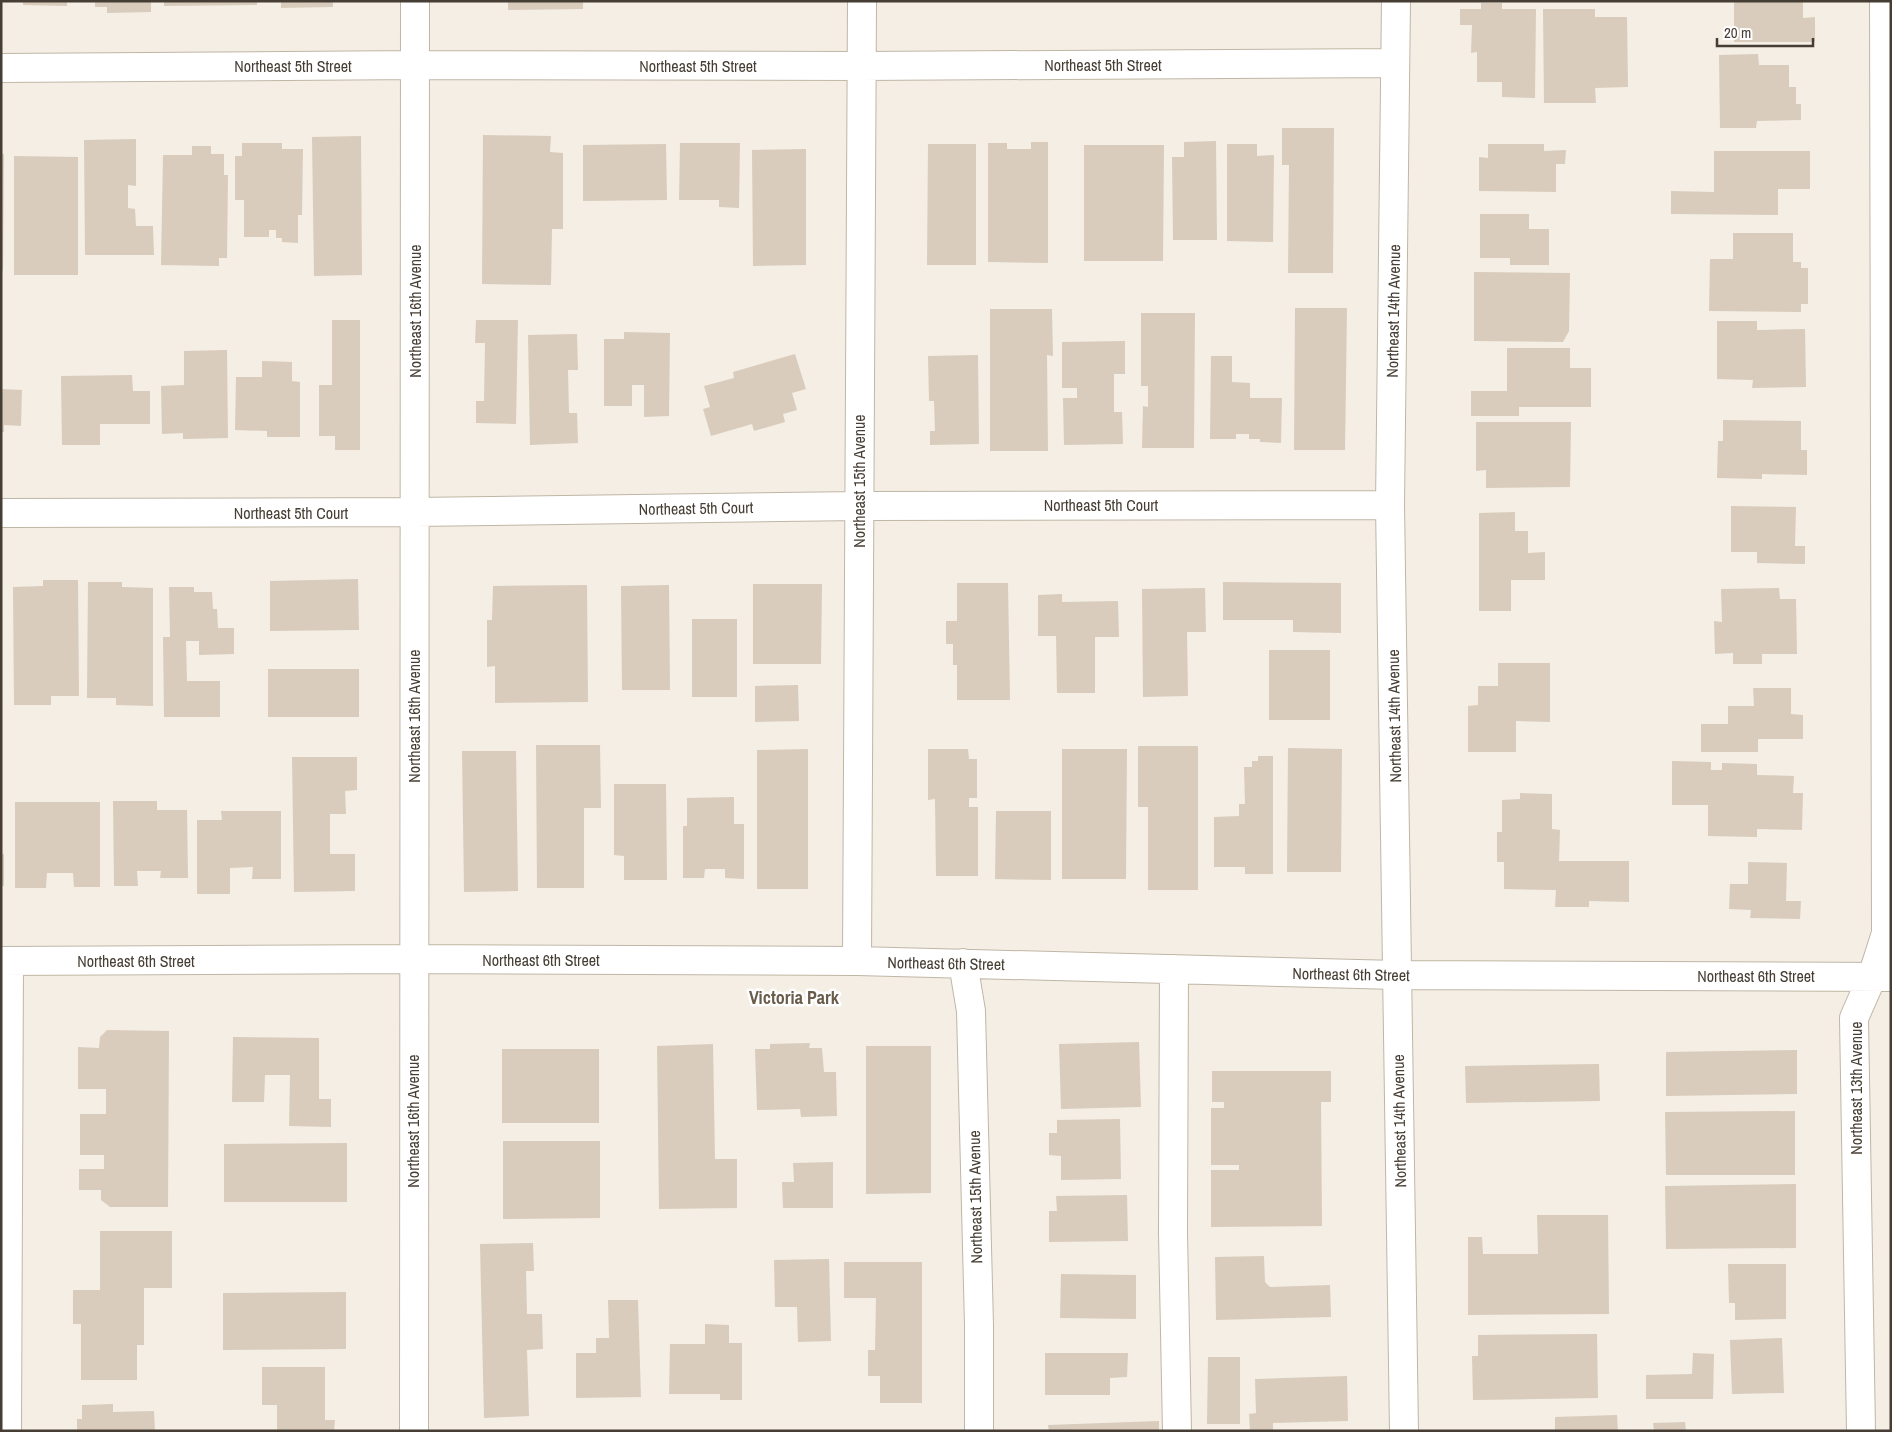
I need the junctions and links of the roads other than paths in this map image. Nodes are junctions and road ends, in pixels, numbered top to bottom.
1 (415, 1) edge
2 (862, 1) edge
3 (1396, 1) edge
4 (1884, 1) edge
5 (1395, 63) junction
6 (415, 65) junction
7 (862, 66) junction
8 (1, 68) edge
9 (1390, 505) junction
10 (859, 506) junction
11 (415, 512) junction
12 (1, 513) edge
13 (413, 959) junction
14 (5, 961) edge
15 (856, 961) junction
16 (963, 963) junction
17 (1174, 969) junction
18 (1397, 975) junction
19 (1881, 977) edge
20 (7, 1431) edge
21 (414, 1431) edge
22 (979, 1431) edge
23 (1176, 1431) edge
24 (1404, 1431) edge
25 (1861, 1431) edge

1 - 6 street, Northeast 16th Avenue
2 - 7 street, Northeast 15th Avenue
3 - 5 street, Northeast 14th Avenue
4 - 19 street, Northeast 13th Avenue
5 - 7 street, Northeast 5th Street
5 - 9 street, Northeast 14th Avenue
6 - 7 street, Northeast 5th Street
6 - 8 street, Northeast 5th Street
6 - 11 street, Northeast 16th Avenue
7 - 10 street, Northeast 15th Avenue
9 - 10 street, Northeast 5th Court
9 - 18 street, Northeast 14th Avenue
10 - 11 street, Northeast 5th Court
10 - 15 street, Northeast 15th Avenue
11 - 12 street, Northeast 5th Court
11 - 13 street, Northeast 16th Avenue
13 - 14 street, Northeast 6th Street
13 - 15 street, Northeast 6th Street
13 - 21 street, Northeast 16th Avenue
14 - 20 street
15 - 16 street, Northeast 6th Street
16 - 17 street, Northeast 6th Street
16 - 22 street, Northeast 15th Avenue
17 - 18 street, Northeast 6th Street
17 - 23 street
18 - 19 street, Northeast 6th Street
18 - 24 street, Northeast 14th Avenue
19 - 25 street, Northeast 13th Avenue

